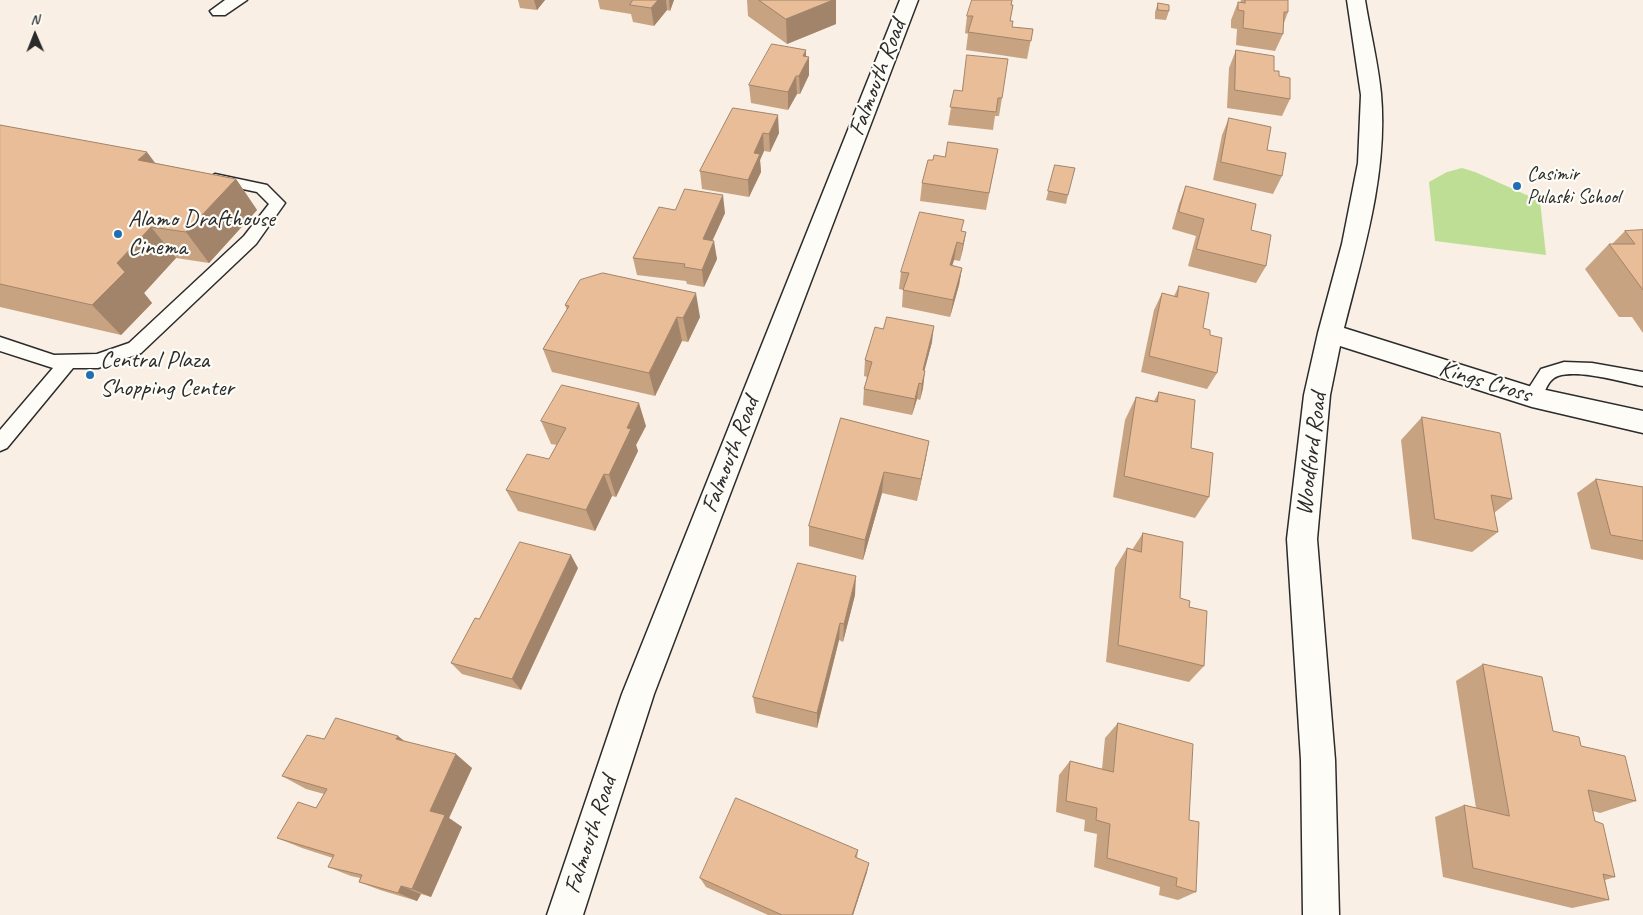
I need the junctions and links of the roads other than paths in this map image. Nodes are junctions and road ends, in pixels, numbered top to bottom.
1 (238, 0) edge
2 (909, 0) edge
3 (1356, 0) edge
4 (219, 10) dead end
5 (204, 177) edge
6 (1330, 332) junction
7 (0, 344) edge
8 (68, 362) junction
9 (1643, 379) edge
10 (1532, 397) junction
11 (1643, 422) edge
12 (0, 443) edge
13 (565, 915) edge
14 (1321, 915) edge

1 - 4 street
2 - 13 street, Falmouth Road
3 - 6 street, Woodford Road
5 - 8 lane
6 - 10 street, Kings Cross
6 - 14 street, Woodford Road
7 - 8 lane
8 - 12 lane
9 - 10 lane
10 - 11 street, Kings Cross

